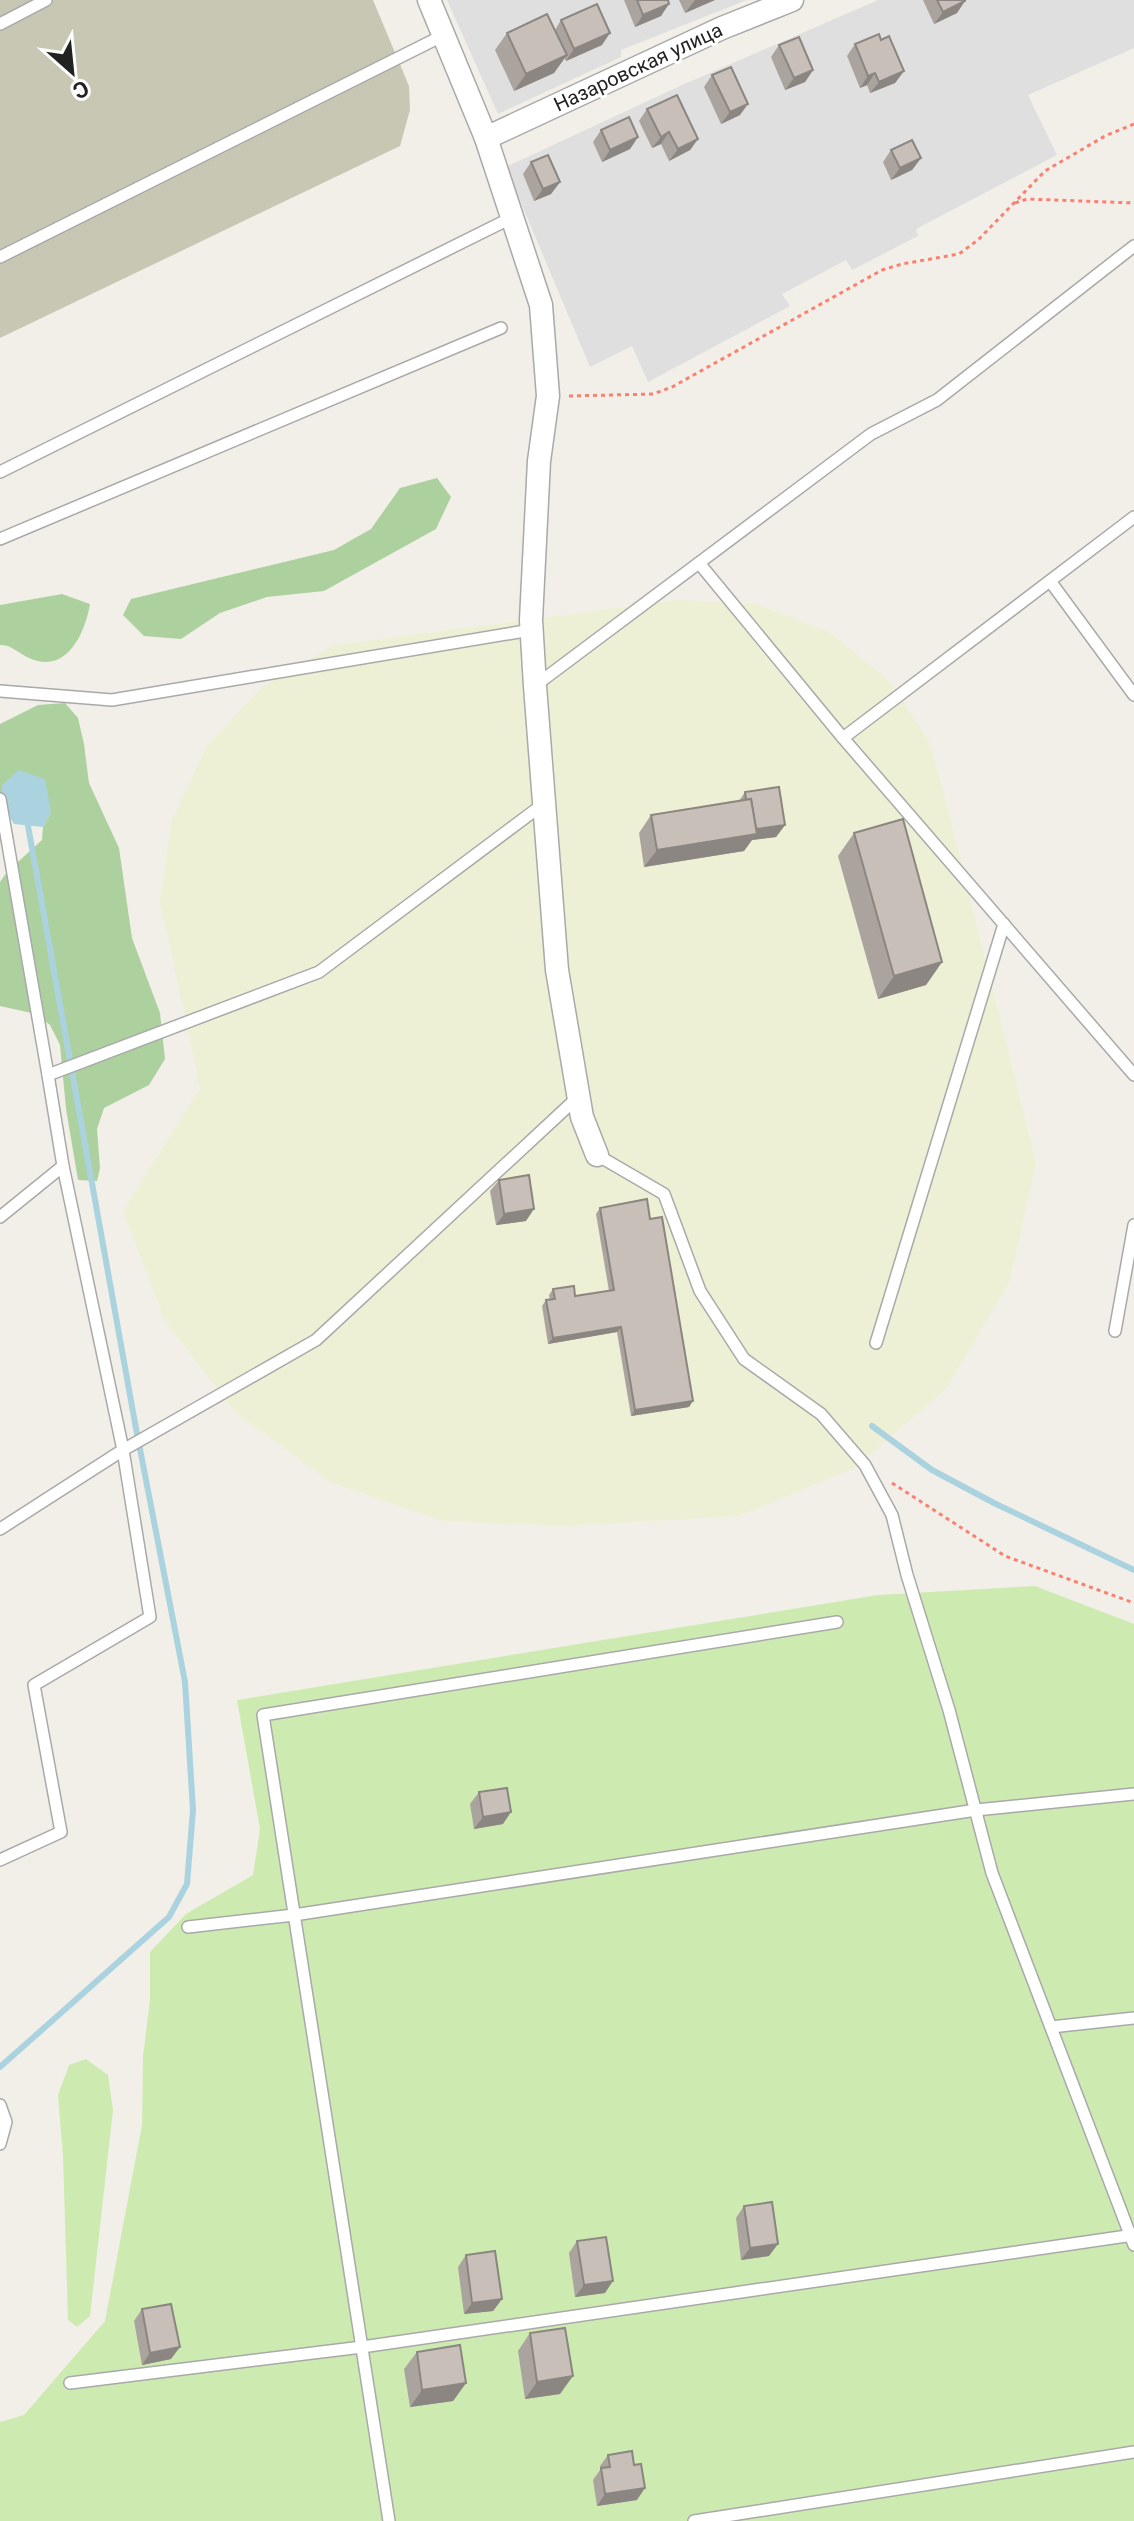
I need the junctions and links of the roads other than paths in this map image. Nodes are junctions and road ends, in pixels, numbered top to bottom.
1 (46, 0) edge
2 (429, 0) edge
3 (792, 0) edge
4 (0, 24) edge
5 (444, 35) junction
6 (486, 138) junction
7 (513, 217) junction
8 (1134, 246) edge
9 (0, 257) edge
10 (501, 328) dead end
11 (0, 472) edge
12 (1134, 517) edge
13 (0, 539) edge
14 (699, 563) junction
15 (1050, 581) junction
16 (531, 630) junction
17 (535, 686) junction
18 (0, 691) edge
19 (1134, 695) edge
20 (843, 738) junction
21 (0, 799) edge
22 (542, 805) junction
23 (1004, 924) junction
24 (48, 1075) junction
25 (1134, 1075) edge
26 (579, 1096) junction
27 (597, 1155) joint
28 (63, 1166) junction
29 (0, 1217) edge
30 (1134, 1225) edge
31 (1115, 1331) dead end
32 (876, 1343) dead end
33 (123, 1450) junction
34 (0, 1529) edge
35 (837, 1622) dead end
36 (1134, 1794) edge
37 (976, 1810) junction
38 (0, 1860) edge
39 (294, 1915) junction
40 (188, 1927) dead end
41 (1134, 2018) edge
42 (1051, 2027) junction
43 (0, 2105) edge
44 (0, 2144) edge
45 (1133, 2238) edge
46 (362, 2347) junction
47 (70, 2383) dead end
48 (1134, 2452) edge
49 (389, 2521) edge
50 (694, 2521) edge

1 - 4 lane
2 - 5 street
3 - 6 street, Назаровская улица
5 - 6 street
5 - 9 lane
6 - 7 street
7 - 11 lane
7 - 16 street
8 - 14 lane
10 - 13 lane
12 - 15 lane
14 - 17 lane
14 - 20 lane
15 - 19 lane
15 - 20 lane
16 - 17 street
16 - 18 lane
17 - 22 street
20 - 23 lane
21 - 24 lane
22 - 24 lane
22 - 26 street
23 - 25 lane
23 - 32 lane
24 - 28 lane
26 - 27 street
26 - 33 lane
27 - 37 lane
28 - 29 lane
28 - 33 lane
30 - 31 lane
33 - 34 lane
33 - 38 lane
35 - 39 lane
36 - 37 lane
37 - 39 lane
37 - 42 lane
39 - 40 lane
39 - 46 lane
41 - 42 lane
42 - 45 lane
43 - 44 lane
45 - 46 lane
46 - 47 lane
46 - 49 lane
48 - 50 lane

